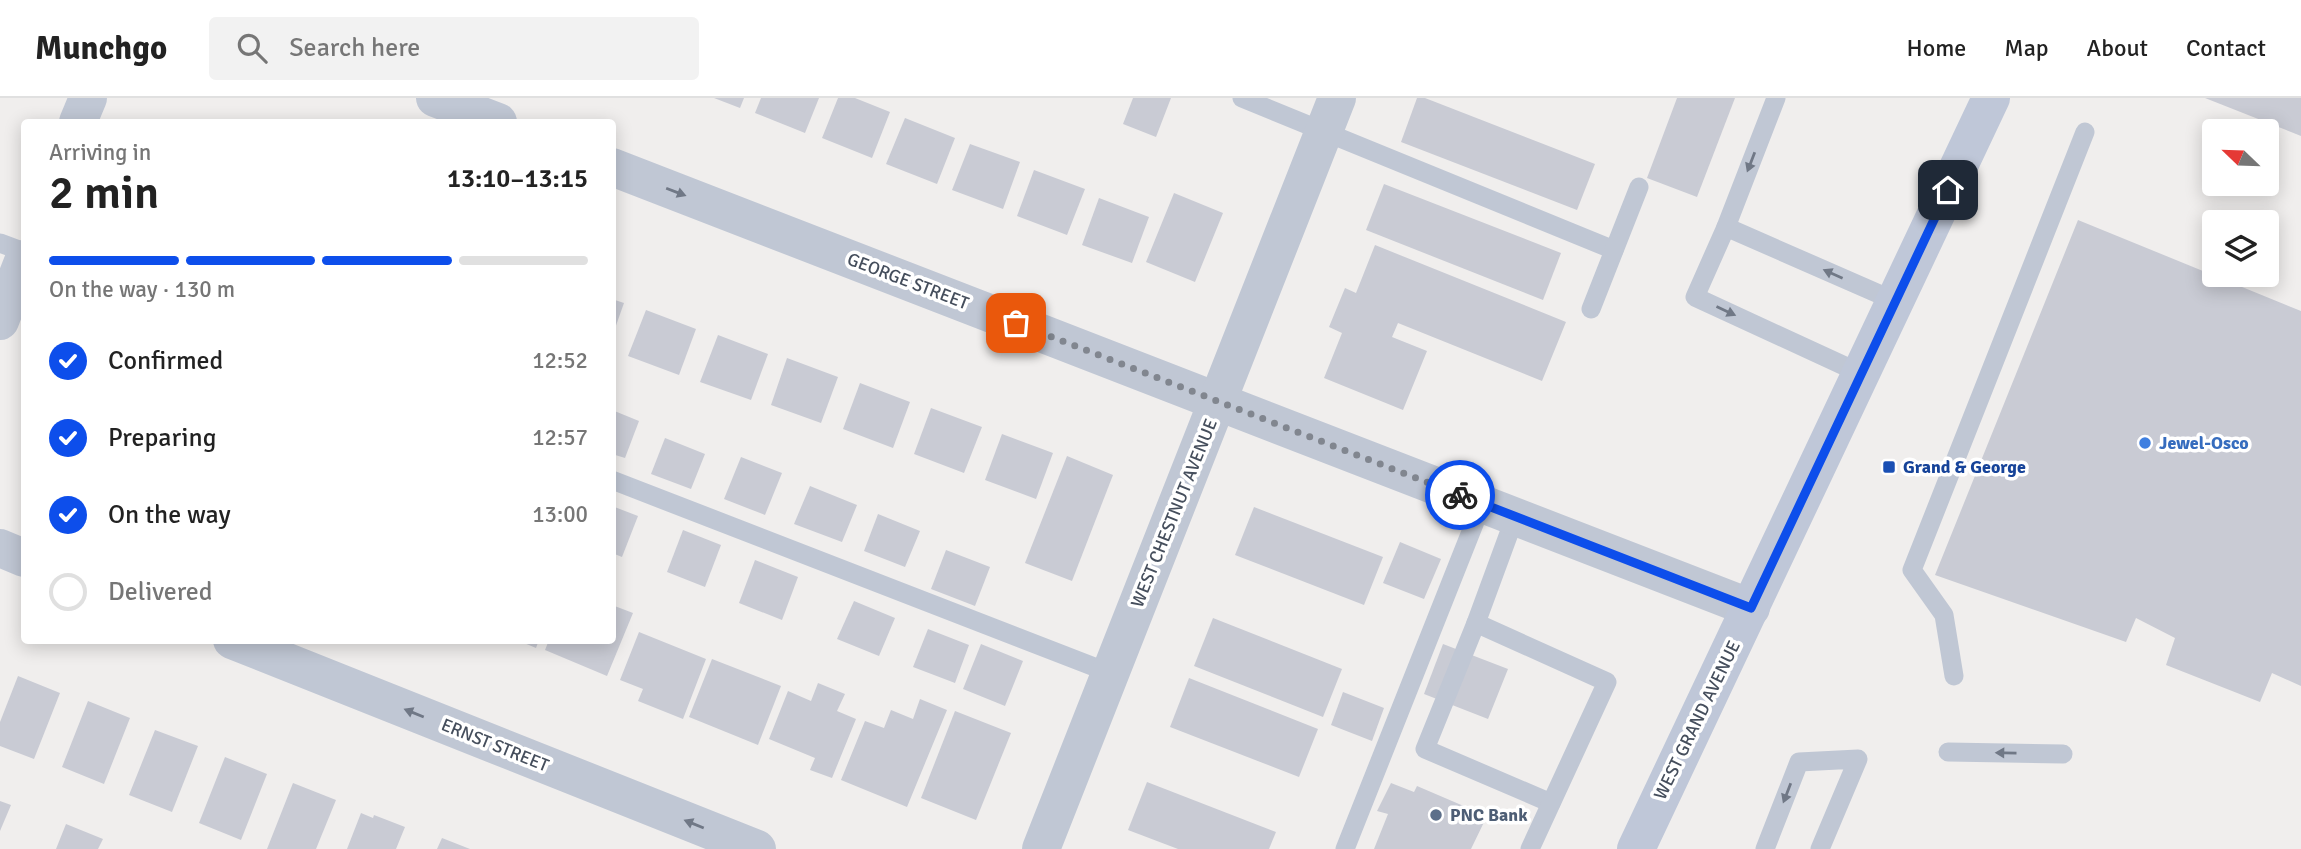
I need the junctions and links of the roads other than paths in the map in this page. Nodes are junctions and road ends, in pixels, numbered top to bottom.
1 (88, 98) edge
2 (435, 98) edge
3 (1242, 98) edge
4 (1776, 98) edge
5 (1991, 98) edge
6 (1331, 114) edge
7 (79, 119) edge
8 (490, 119) edge
9 (2085, 132) dead end
10 (616, 169) edge
11 (1639, 187) dead end
12 (1726, 226) junction
13 (0, 243) edge
14 (1614, 250) junction
15 (21, 251) edge
16 (21, 267) edge
17 (1895, 301) junction
18 (1591, 309) dead end
19 (0, 321) edge
20 (1862, 374) junction
21 (1218, 402) junction
22 (616, 482) edge
23 (1499, 511) junction
24 (0, 548) edge
25 (21, 557) edge
26 (1751, 608) junction
27 (1476, 623) junction
28 (242, 644) edge
29 (1111, 673) junction
30 (1954, 676) dead end
31 (1948, 752) dead end
32 (2063, 754) dead end
33 (1551, 803) junction
34 (757, 849) edge
35 (1041, 849) edge
36 (1345, 849) edge
37 (1530, 849) edge
38 (1636, 849) edge
39 (1765, 849) edge
40 (1820, 849) edge

1 - 7 street
2 - 8 street
3 - 6 lane
4 -> 12 lane
5 - 17 main road, WEST GRAND AVENUE
6 - 14 lane
6 - 21 street, WEST CHESTNUT AVENUE
9 - 30 lane
10 -> 21 street, GEORGE STREET
11 - 14 lane
17 -> 12 lane
12 -> 20 lane
13 - 15 lane
14 - 18 lane
16 - 19 street
17 - 20 main road, WEST GRAND AVENUE
20 - 26 main road, WEST GRAND AVENUE
21 - 23 street, GEORGE STREET
21 - 29 street, WEST CHESTNUT AVENUE
22 - 29 lane
23 - 26 street, GEORGE STREET
23 - 27 lane
23 - 36 lane
24 - 25 street
26 - 38 main road, WEST GRAND AVENUE
27 - 33 lane
27 - 33 lane
34 -> 28 street, ERNST STREET
29 - 35 street, WEST CHESTNUT AVENUE
32 -> 31 lane
33 - 37 lane
40 -> 39 lane

